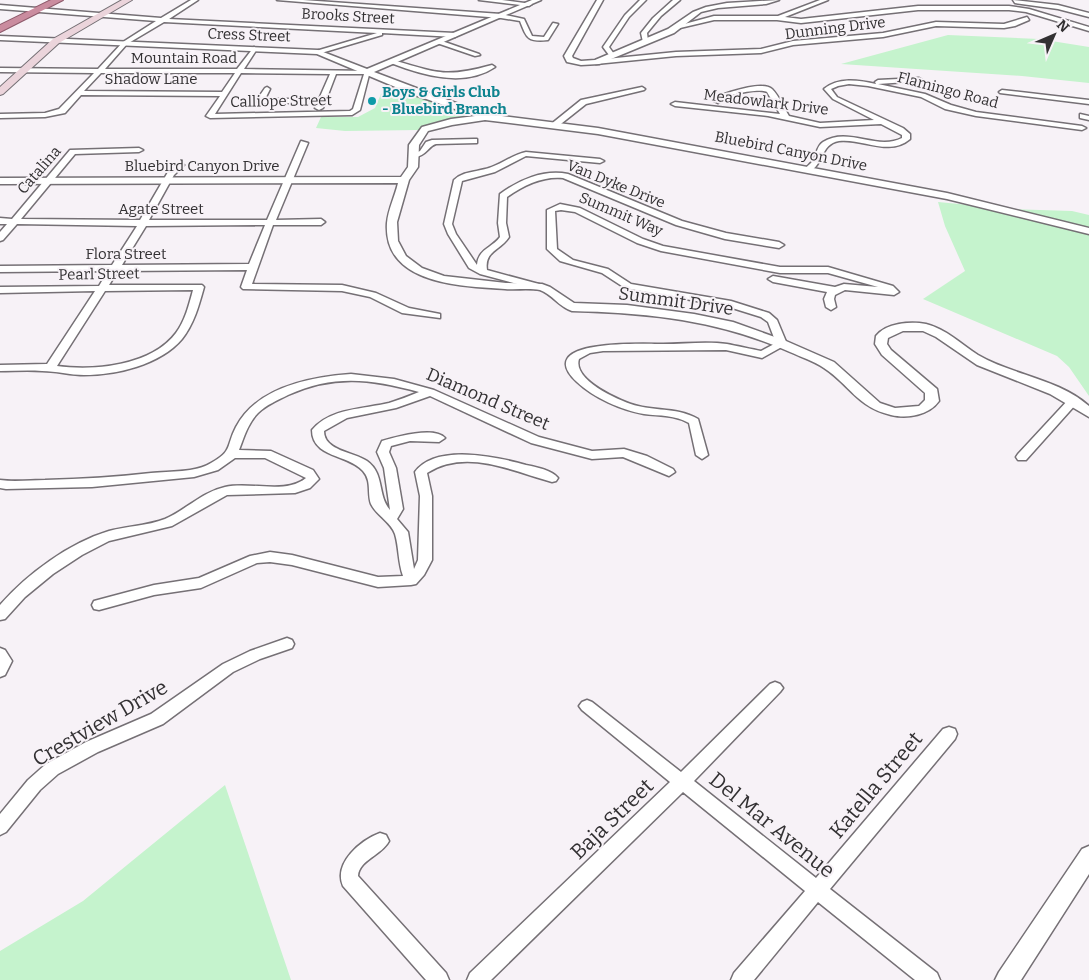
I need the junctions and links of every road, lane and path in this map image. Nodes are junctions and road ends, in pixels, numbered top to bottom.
1 (19, 0) edge
2 (58, 0) edge
3 (128, 0) edge
4 (195, 0) edge
5 (280, 0) edge
6 (389, 0) edge
7 (482, 0) edge
8 (538, 0) edge
9 (600, 0) edge
10 (643, 0) edge
11 (678, 0) edge
12 (776, 0) edge
13 (825, 0) edge
14 (1006, 0) edge
15 (528, 4) junction
16 (380, 7) junction
17 (2, 8) edge
18 (40, 10) junction
19 (100, 15) junction
20 (1089, 15) edge
21 (501, 16) junction
22 (777, 18) junction
23 (1027, 19) dead end
24 (162, 20) junction
25 (555, 24) dead end
26 (680, 26) junction
27 (0, 29) edge
28 (1089, 29) edge
29 (392, 31) junction
30 (455, 35) junction
31 (0, 38) edge
32 (56, 41) junction
33 (645, 41) junction
34 (439, 42) junction
35 (125, 43) junction
36 (254, 49) junction
37 (572, 51) junction
38 (318, 52) junction
39 (477, 55) dead end
40 (610, 57) junction
41 (393, 62) junction
42 (492, 67) dead end
43 (0, 70) edge
44 (23, 70) junction
45 (99, 70) junction
46 (240, 70) junction
47 (334, 71) junction
48 (368, 72) junction
49 (919, 80) dead end
50 (868, 84) junction
51 (642, 89) dead end
52 (267, 90) dead end
53 (0, 92) edge
54 (1002, 92) dead end
55 (78, 93) junction
56 (223, 94) junction
57 (322, 101) junction
58 (718, 101) dead end
59 (1089, 102) edge
60 (675, 104) dead end
61 (317, 114) junction
62 (0, 116) edge
63 (485, 117) junction
64 (786, 118) junction
65 (884, 122) junction
66 (554, 125) junction
67 (1082, 128) dead end
68 (474, 142) dead end
69 (304, 143) dead end
70 (139, 150) dead end
71 (413, 156) junction
72 (600, 161) dead end
73 (180, 166) dead end
74 (808, 170) junction
75 (166, 180) junction
76 (404, 180) junction
77 (0, 181) edge
78 (287, 181) junction
79 (46, 182) junction
80 (0, 221) edge
81 (14, 221) junction
82 (270, 222) junction
83 (321, 222) dead end
84 (142, 223) junction
85 (1089, 231) edge
86 (0, 238) edge
87 (779, 245) dead end
88 (251, 267) junction
89 (0, 269) edge
90 (114, 269) junction
91 (483, 272) junction
92 (774, 279) dead end
93 (536, 286) junction
94 (102, 289) junction
95 (0, 290) edge
96 (834, 290) junction
97 (831, 307) dead end
98 (436, 316) dead end
99 (782, 344) junction
100 (0, 368) edge
101 (50, 368) junction
102 (430, 392) junction
103 (1073, 401) junction
104 (1089, 413) edge
105 (439, 438) dead end
106 (232, 454) junction
107 (702, 455) dead end
108 (1022, 457) dead end
109 (669, 472) dead end
110 (552, 478) dead end
111 (0, 484) edge
112 (390, 520) junction
113 (411, 580) junction
114 (99, 606) dead end
115 (0, 614) edge
116 (287, 644) dead end
117 (0, 654) edge
118 (0, 671) edge
119 (775, 688) dead end
120 (587, 706) dead end
121 (949, 734) dead end
122 (682, 782) junction
123 (0, 827) edge
124 (380, 842) dead end
125 (1089, 856) edge
126 (817, 889) junction
127 (439, 980) edge
128 (477, 980) edge
129 (741, 980) edge
130 (930, 980) edge
131 (1007, 980) edge

1 - 17 street
2 - 18 highway
3 - 19 main road
4 - 24 street
5 - 16 street
6 - 16 street
7 - 15 street
8 - 15 street
9 - 37 street
10 - 40 street
11 - 33 street
12 - 26 street
13 - 22 street
14 - 20 street
15 - 21 street
16 - 21 street
17 - 18 street, Brooks Street
18 - 19 street, Brooks Street
18 - 27 highway
19 - 24 street, Brooks Street
19 - 32 main road
21 - 25 street
21 - 30 street
22 - 26 street
22 - 28 street
23 - 40 street, Dunning Drive
24 - 29 street, Brooks Street
24 - 35 street
26 - 33 street
29 - 30 street, Brooks Street
29 - 38 street
30 - 34 street
31 - 32 street, Cress Street
32 - 35 street, Cress Street
32 - 44 main road
33 - 40 street
34 - 39 street
34 - 41 street
35 - 36 street, Cress Street
35 - 45 street
36 - 38 street, Cress Street
36 - 46 street
37 - 40 street
37 - 40 street
38 - 48 street, Cress Street
41 - 42 street
41 - 48 street
43 - 44 street, Mountain Road
44 - 45 street, Mountain Road
44 - 53 main road
45 - 46 street, Mountain Road
45 - 55 street
46 - 47 street, Mountain Road
46 - 56 street
47 - 48 street, Mountain Road
47 - 57 street
48 - 61 street, Calliope Street
48 - 63 street, Cress Street
49 - 50 street
50 - 65 street
50 - 67 street, Flamingo Road
51 - 66 street
52 - 57 street
54 - 59 street
55 - 56 street, Shadow Lane
55 - 62 street
56 - 61 street, Calliope Street
57 - 61 street
58 - 64 street
60 - 64 street, Meadowlark Drive
63 - 66 street, Bluebird Canyon Drive
63 - 71 street, Summit Drive
64 - 65 street, Meadowlark Drive
65 - 74 street
66 - 74 street, Bluebird Canyon Drive
68 - 71 street
69 - 78 street
70 - 79 street, Catalina
71 - 76 street, Summit Drive
72 - 91 street
73 - 75 street
74 - 85 street, Bluebird Canyon Drive
75 - 78 street, Bluebird Canyon Drive
75 - 79 street, Bluebird Canyon Drive
75 - 84 street
76 - 78 street, Bluebird Canyon Drive
76 - 93 street, Summit Drive
77 - 79 street, Bluebird Canyon Drive
78 - 82 street
79 - 81 street, Catalina
80 - 81 street, Agate Street
81 - 84 street, Agate Street
81 - 86 street, Catalina
82 - 83 street, Agate Street
82 - 84 street, Agate Street
82 - 88 street
84 - 90 street
87 - 91 street, Van Dyke Drive
88 - 90 street, Flora Street
88 - 98 street
89 - 90 street, Flora Street
90 - 94 street
91 - 93 street
92 - 96 street
93 - 99 street, Summit Drive
94 - 95 street, Pearl Street
94 - 101 street
94 - 101 street, Pearl Street
96 - 97 street
96 - 99 street, Summit Way
99 - 103 street, Summit Drive
99 - 107 street
100 - 101 street
102 - 106 street, Diamond Street
102 - 109 street, Diamond Street
102 - 112 street
103 - 104 street, Summit Drive
103 - 108 street
105 - 112 street
106 - 111 street
106 - 115 street
110 - 113 street
112 - 113 street
113 - 114 street
116 - 123 street, Crestview Drive
117 - 118 street
119 - 122 street, Baja Street
120 - 122 street, Del Mar Avenue
121 - 126 street, Katella Street
122 - 126 street, Del Mar Avenue
122 - 128 street, Baja Street
124 - 127 street
125 - 131 street
126 - 129 street, Katella Street
126 - 130 street, Del Mar Avenue

